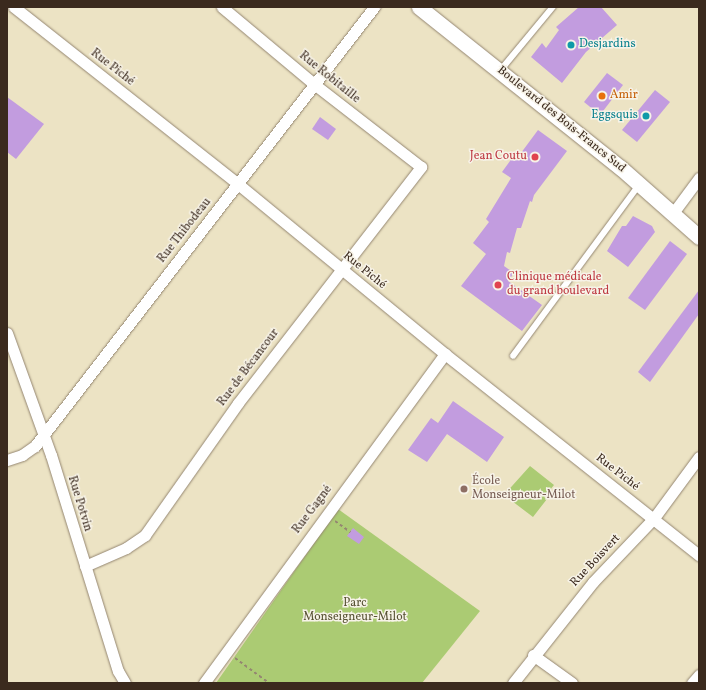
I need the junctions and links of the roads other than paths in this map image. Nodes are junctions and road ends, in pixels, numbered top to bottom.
1 (14, 7) edge
2 (222, 7) edge
3 (374, 7) edge
4 (419, 7) edge
5 (553, 7) edge
6 (500, 71) junction
7 (314, 84) junction
8 (421, 167) joint
9 (699, 178) edge
10 (238, 184) junction
11 (640, 184) junction
12 (673, 213) junction
13 (699, 237) edge
14 (342, 269) junction
15 (7, 333) edge
16 (445, 354) junction
17 (513, 356) dead end
18 (43, 435) junction
19 (699, 457) edge
20 (7, 460) edge
21 (654, 518) junction
22 (699, 555) edge
23 (85, 566) junction
24 (533, 655) junction
25 (699, 675) edge
26 (125, 683) edge
27 (204, 683) edge
28 (513, 683) edge
29 (572, 683) edge
30 (692, 683) edge

1 - 10 street, Rue Piché
2 - 7 street, Rue Robitaille
3 - 7 street, Rue Thibodeau
4 - 6 street, Boulevard des Bois-Francs Sud
5 - 6 lane
6 - 11 street, Boulevard des Bois-Francs Sud
7 - 8 street, Rue Robitaille
7 - 10 street, Rue Thibodeau
8 - 14 street, Rue de Bécancour
9 - 12 street
10 - 14 street, Rue Piché
10 - 18 street, Rue Thibodeau
11 - 12 street, Boulevard des Bois-Francs Sud
11 - 17 lane
12 - 13 street, Boulevard des Bois-Francs Sud
14 - 16 street, Rue Piché
14 - 23 street, Rue de Bécancour
15 - 18 street, Rue Potvin
16 - 21 street, Rue Piché
16 - 27 street, Rue Gagné
18 - 20 street, Rue Thibodeau
18 - 23 street, Rue Potvin
19 - 21 street, Rue Boisvert
21 - 22 street, Rue Piché
21 - 24 street, Rue Boisvert
23 - 26 street, Rue Potvin
24 - 28 street, Rue Boisvert
24 - 29 street
25 - 30 street

